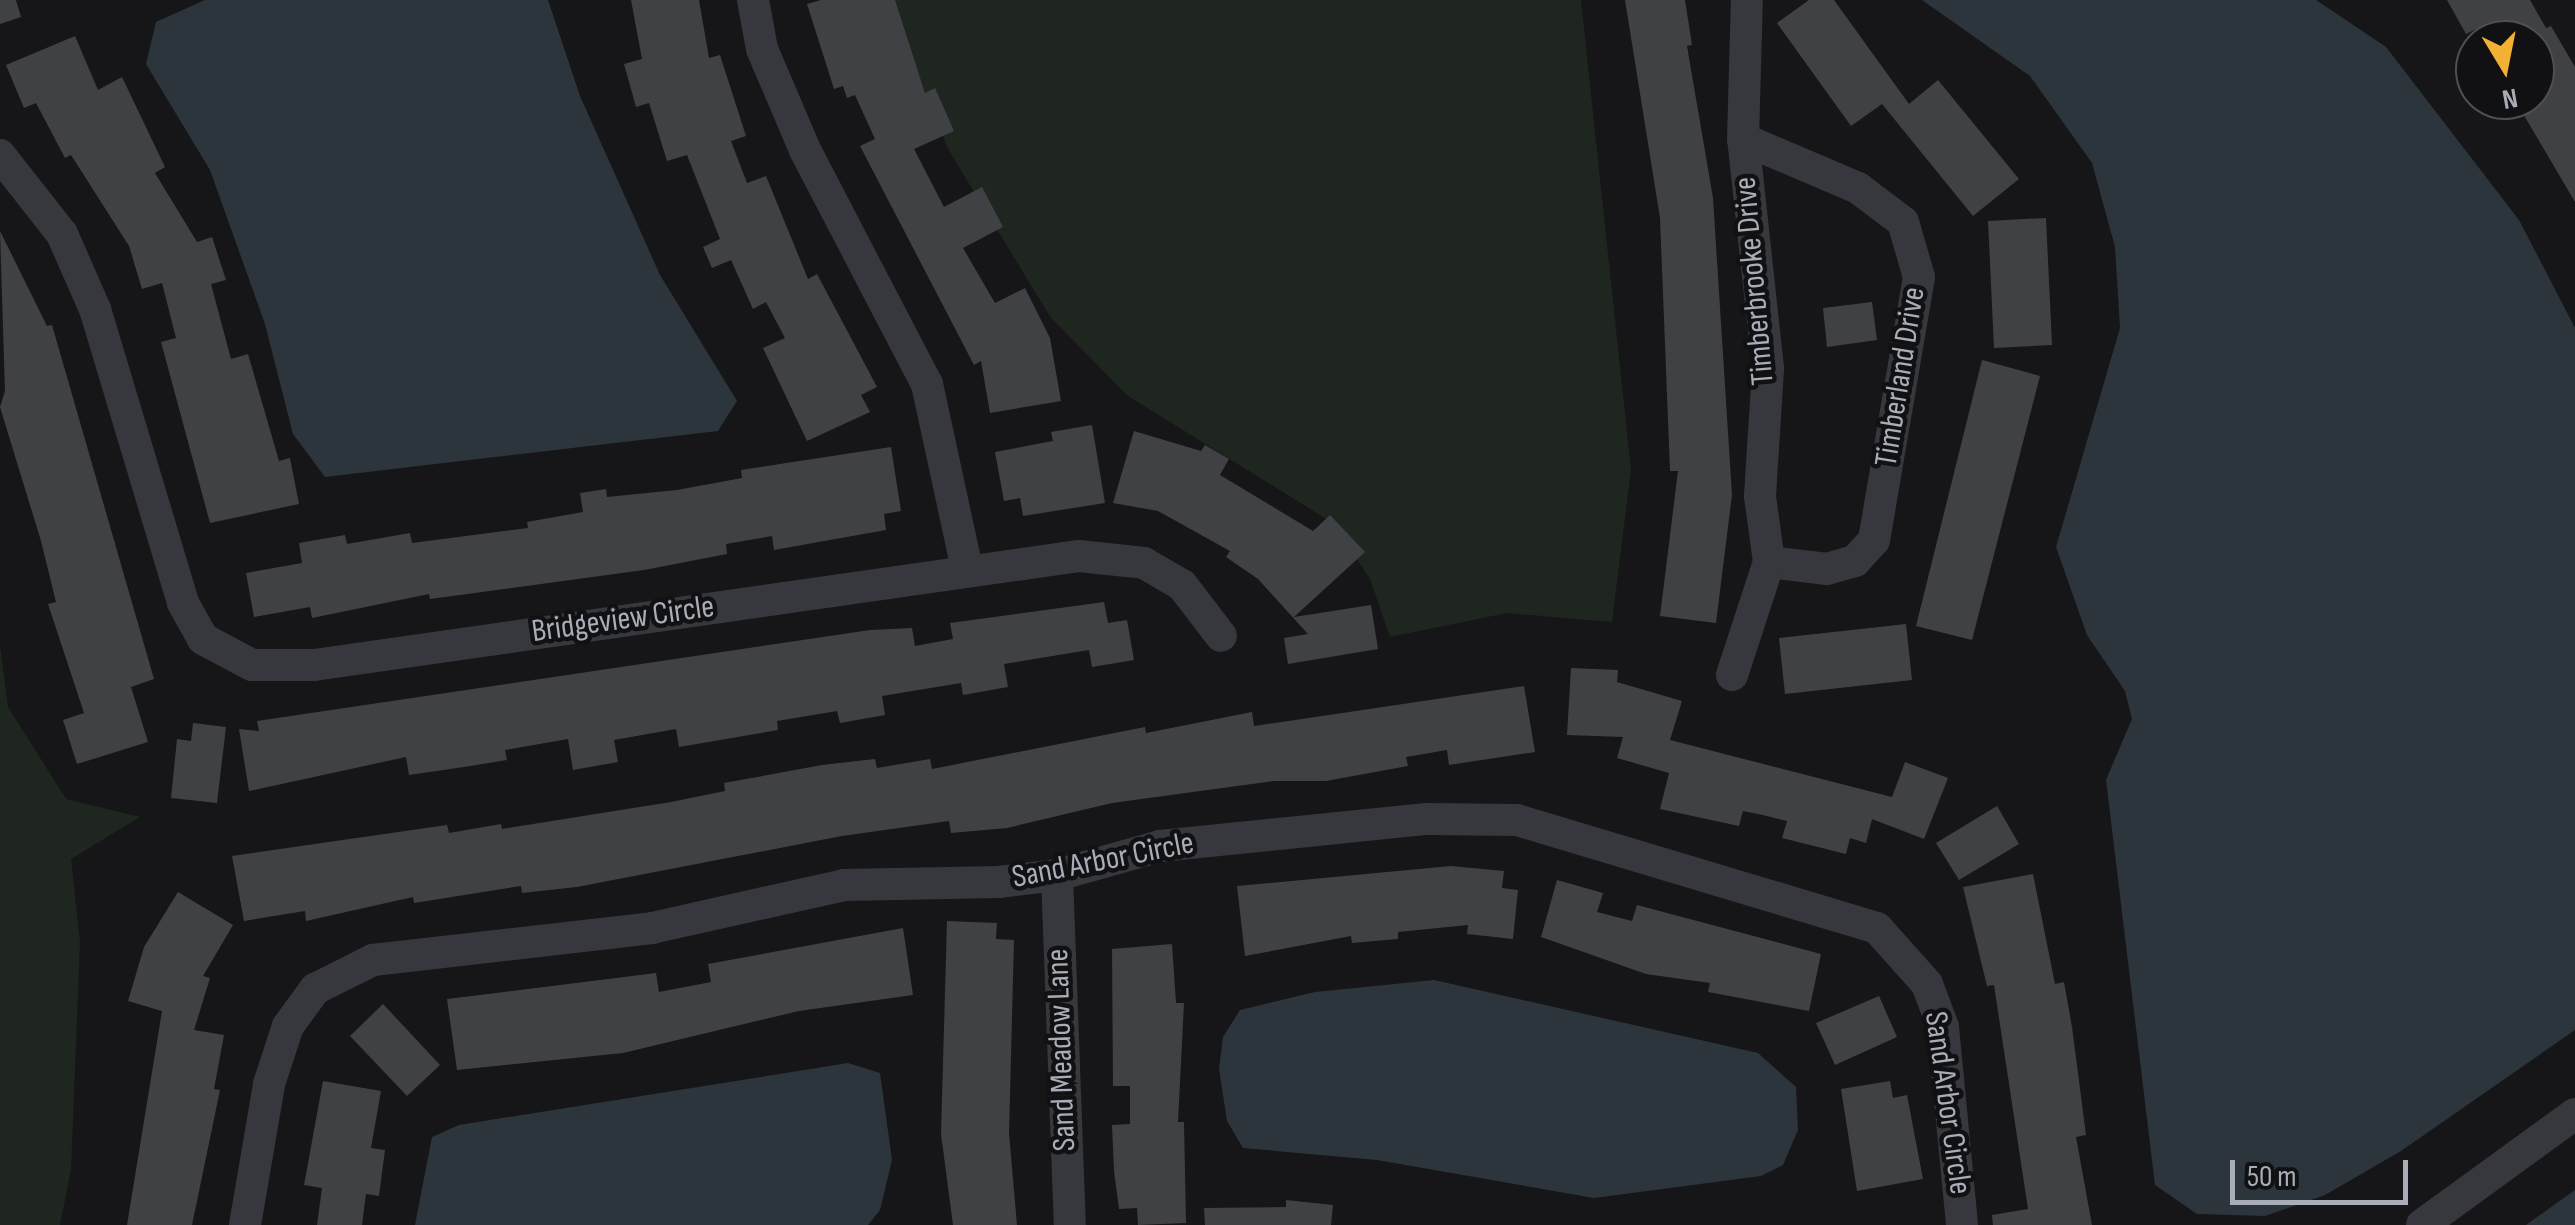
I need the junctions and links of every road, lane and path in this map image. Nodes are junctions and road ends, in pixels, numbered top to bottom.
1 (752, 0) edge
2 (1748, 0) edge
3 (1743, 139) junction
4 (0, 156) edge
5 (1769, 562) junction
6 (966, 570) junction
7 (1220, 636) dead end
8 (1732, 674) dead end
9 (1057, 875) junction
10 (2575, 1114) edge
11 (245, 1225) edge
12 (1070, 1225) edge
13 (1962, 1225) edge
14 (2422, 1225) edge

1 - 6 street
2 - 3 street, Timberbrooke Drive
3 - 5 street, Timberbrooke Drive
3 - 5 street, Timberland Drive
4 - 6 street, Bridgeview Circle
5 - 8 street, Timberbrooke Drive
6 - 7 street, Bridgeview Circle
9 - 11 street, Sand Arbor Circle
9 - 12 street, Sand Meadow Lane
9 - 13 street, Sand Arbor Circle
10 - 14 street

